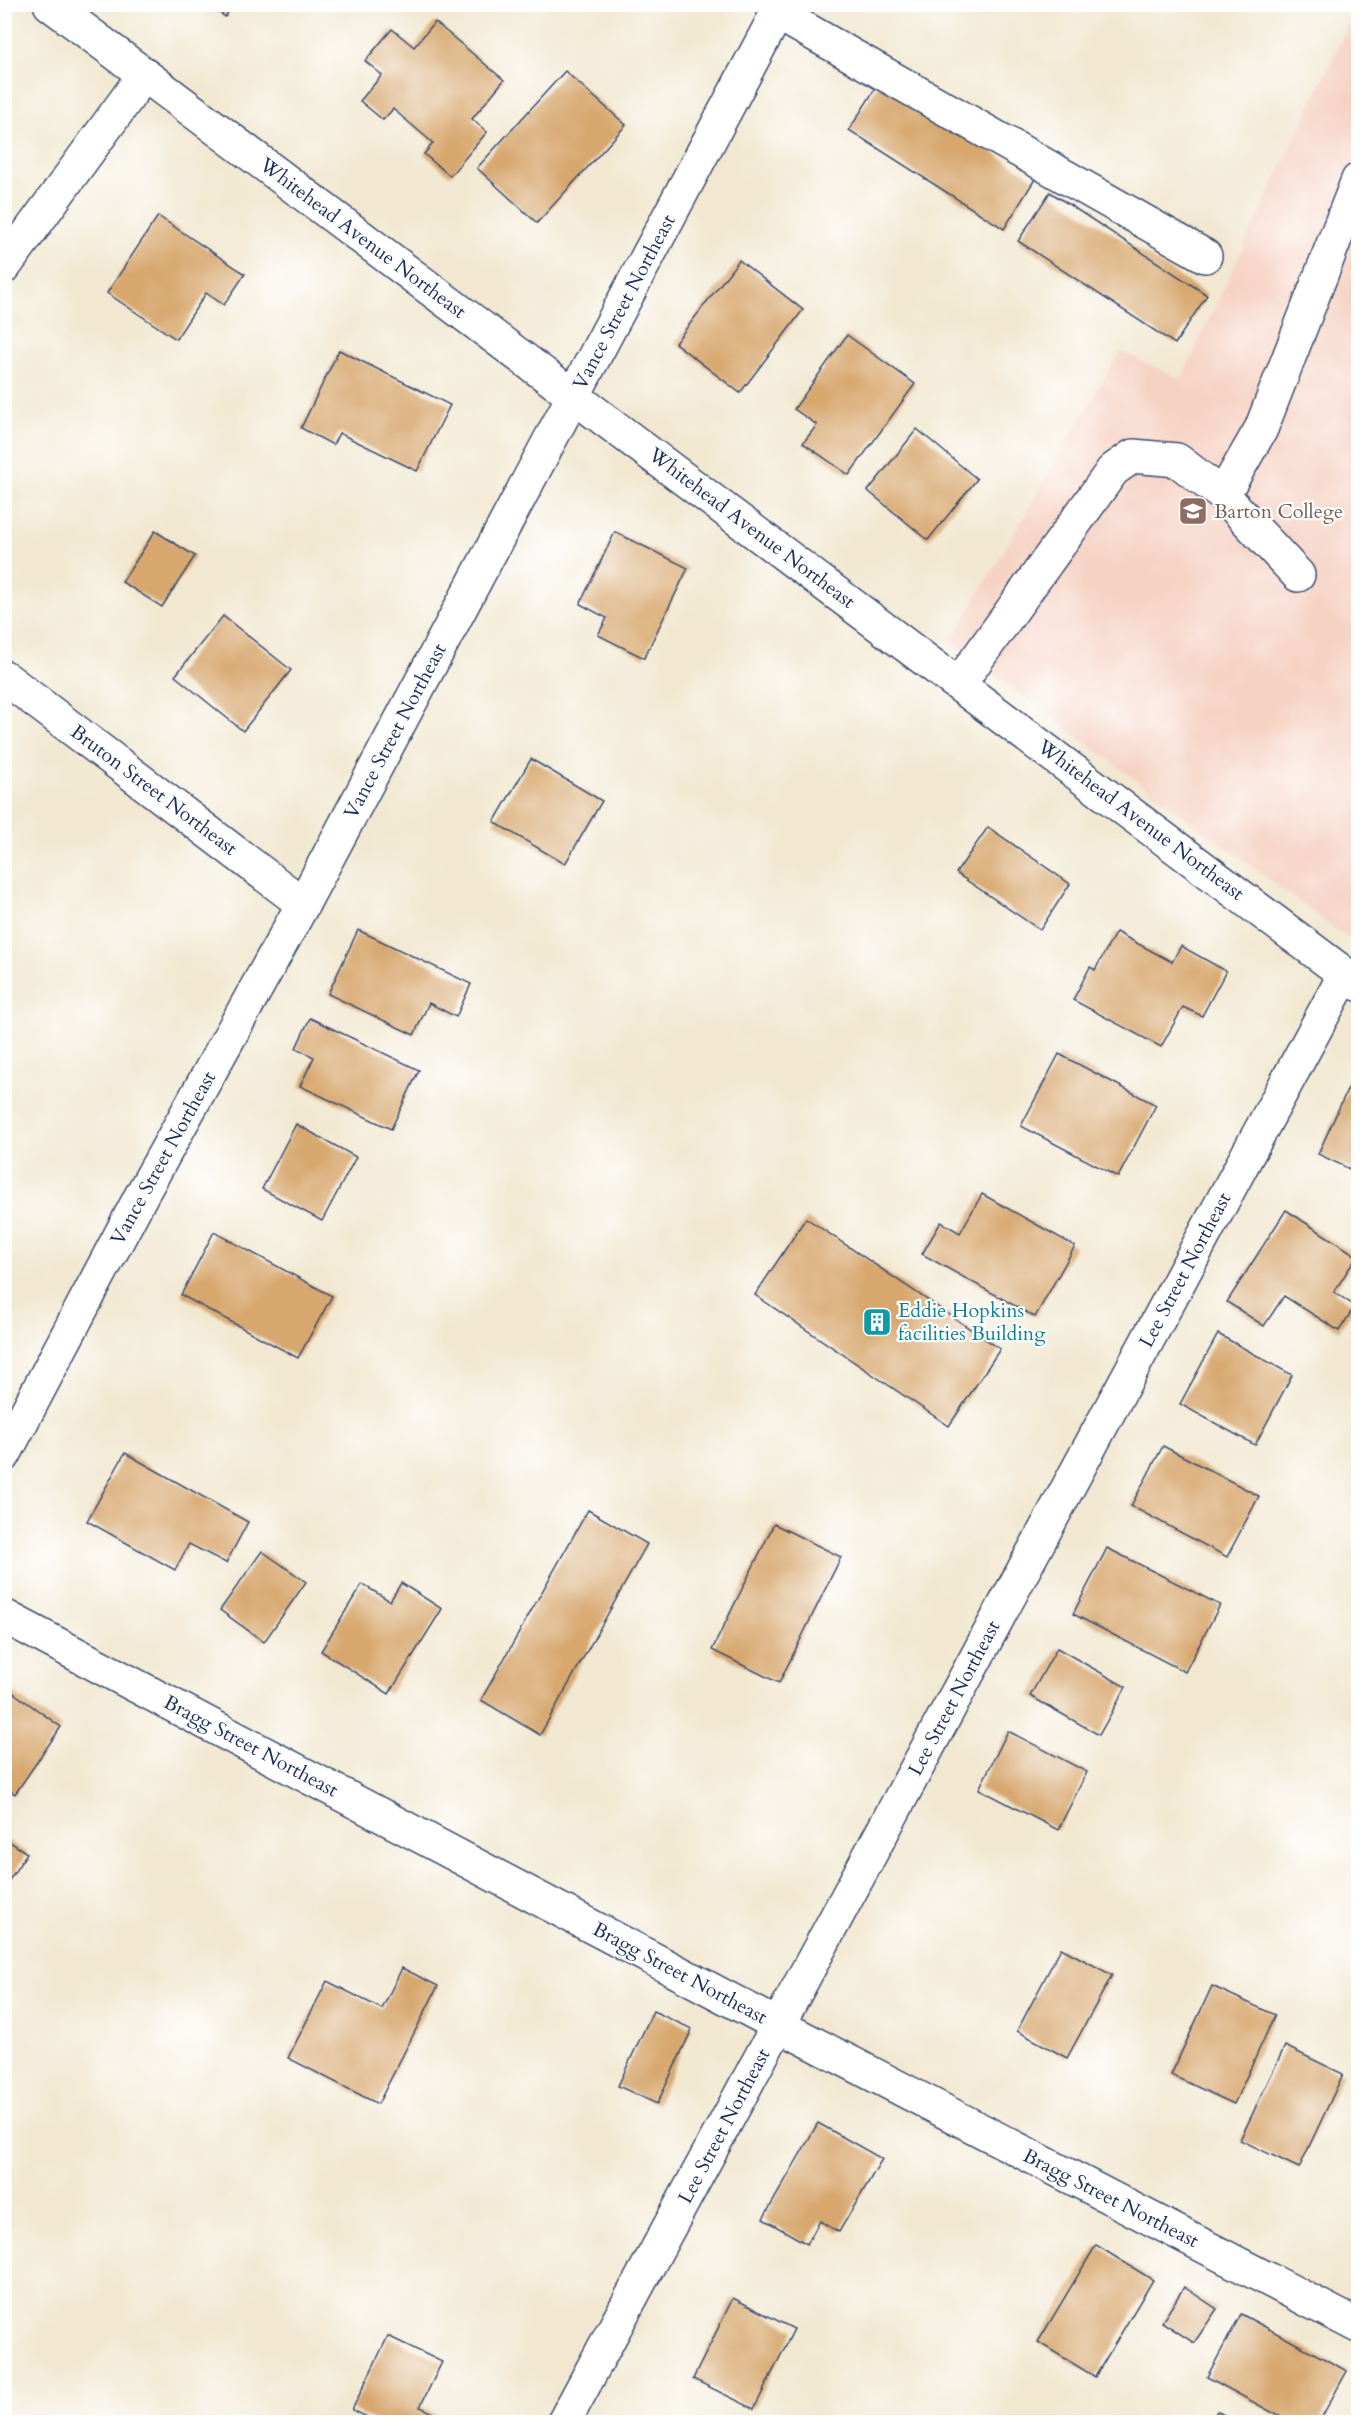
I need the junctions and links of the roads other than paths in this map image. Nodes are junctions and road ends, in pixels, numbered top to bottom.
1 (50, 4) edge
2 (779, 9) edge
3 (144, 75) junction
4 (1359, 180) edge
5 (1204, 256) dead end
6 (4, 267) edge
7 (575, 395) junction
8 (1223, 495) junction
9 (1298, 575) dead end
10 (4, 677) edge
11 (959, 684) junction
12 (303, 904) junction
13 (1352, 979) edge
14 (4, 1455) edge
15 (4, 1616) edge
16 (778, 2025) junction
17 (1359, 2326) edge
18 (564, 2422) edge

1 - 3 street, Whitehead Avenue Northeast
2 - 5 street
2 - 7 street, Vance Street Northeast
3 - 6 street
3 - 7 street, Whitehead Avenue Northeast
4 - 8 street
7 - 11 street, Whitehead Avenue Northeast
7 - 12 street, Vance Street Northeast
8 - 9 street
8 - 11 street
10 - 12 street, Bruton Street Northeast
11 - 13 street, Whitehead Avenue Northeast
12 - 14 street, Vance Street Northeast
13 - 16 street, Lee Street Northeast
15 - 16 street, Bragg Street Northeast
16 - 17 street, Bragg Street Northeast
16 - 18 street, Lee Street Northeast

